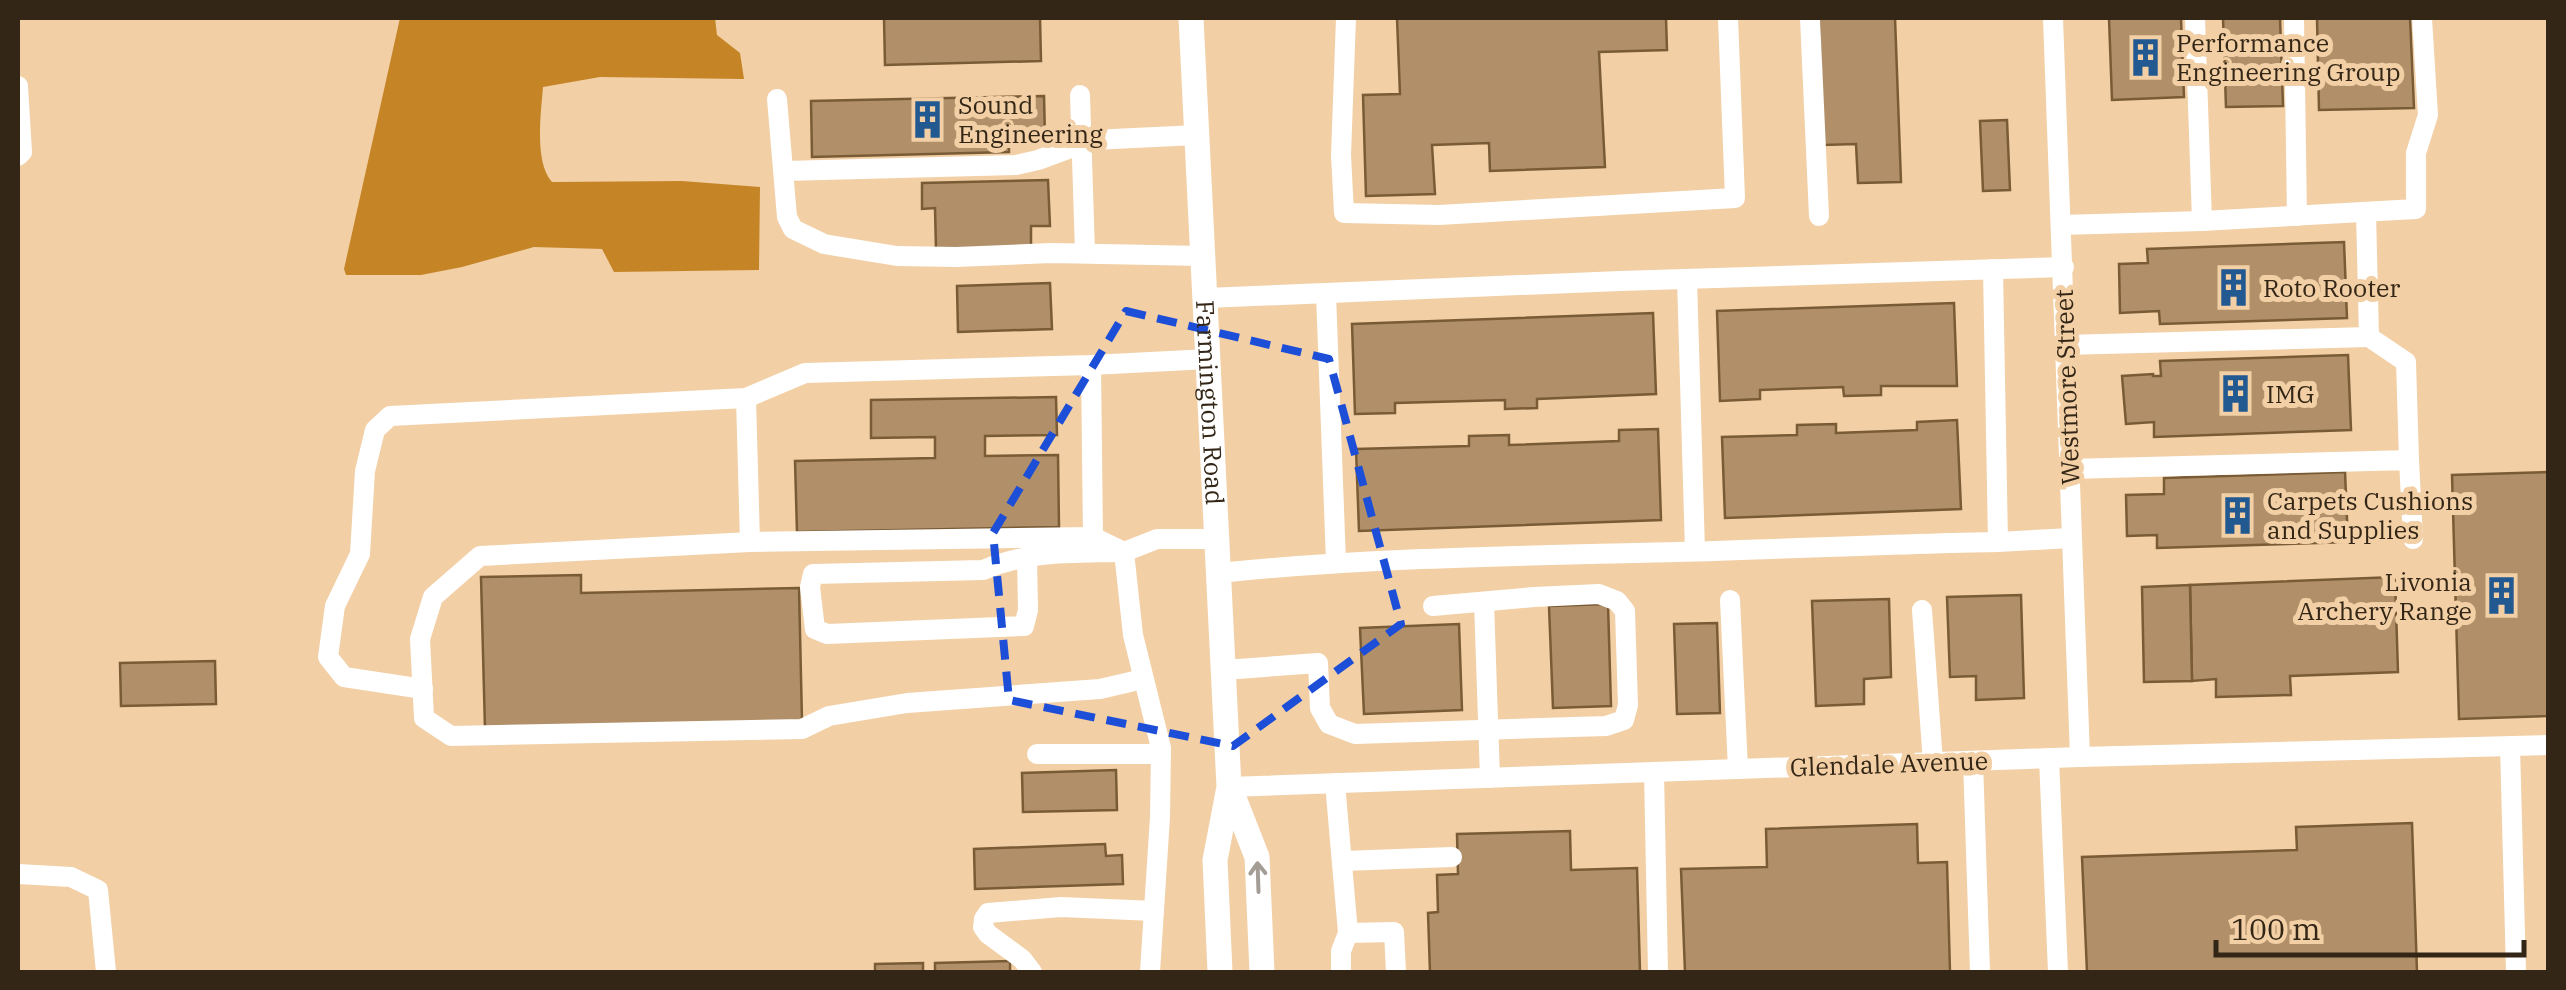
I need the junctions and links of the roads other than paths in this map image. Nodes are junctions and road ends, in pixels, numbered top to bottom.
1 (1191, 18) edge
2 (1346, 18) edge
3 (1728, 18) edge
4 (1810, 18) edge
5 (2053, 18) edge
6 (2196, 18) edge
7 (2294, 18) edge
8 (2422, 18) edge
9 (18, 86) edge
10 (1080, 95) dead end
11 (777, 99) dead end
12 (1197, 134) junction
13 (1082, 143) junction
14 (18, 156) edge
15 (784, 172) junction
16 (2366, 212) junction
17 (1819, 216) dead end
18 (2297, 216) junction
19 (2202, 220) junction
20 (2061, 225) junction
21 (1084, 254) junction
22 (1203, 256) junction
23 (2064, 268) junction
24 (1994, 269) junction
25 (1687, 279) junction
26 (1326, 294) junction
27 (1206, 298) junction
28 (2370, 337) junction
29 (2064, 344) junction
30 (1208, 359) junction
31 (1092, 365) junction
32 (746, 398) junction
33 (2410, 460) junction
34 (2069, 469) junction
35 (1093, 537) junction
36 (1218, 538) junction
37 (2072, 538) junction
38 (2412, 539) dead end
39 (750, 542) junction
40 (1998, 542) junction
41 (1124, 552) junction
42 (1695, 552) junction
43 (1027, 556) junction
44 (1336, 562) junction
45 (1220, 573) junction
46 (1730, 600) dead end
47 (1484, 602) junction
48 (1433, 606) dead end
49 (1922, 610) dead end
50 (1224, 670) junction
51 (1143, 679) junction
52 (423, 690) junction
53 (1490, 730) junction
54 (2548, 745) edge
55 (2510, 746) junction
56 (1038, 754) dead end
57 (1161, 754) junction
58 (2050, 758) junction
59 (2080, 758) junction
60 (1973, 761) junction
61 (1933, 762) junction
62 (1738, 769) junction
63 (1654, 772) junction
64 (1490, 778) junction
65 (1335, 783) junction
66 (1229, 787) junction
67 (1452, 857) dead end
68 (1343, 860) junction
69 (18, 874) edge
70 (1154, 911) junction
71 (1348, 933) junction
72 (1341, 967) edge
73 (106, 972) edge
74 (1032, 972) edge
75 (1150, 972) edge
76 (1220, 972) edge
77 (1262, 972) edge
78 (1396, 972) edge
79 (1658, 972) edge
80 (1980, 972) edge
81 (2058, 972) edge
82 (2516, 972) edge

1 - 12 main road, Farmington Road
2 - 3 street
4 - 17 street
5 - 20 street, Westmore Street
6 - 19 street
7 - 18 street
8 - 16 street
9 - 14 street
10 - 13 street
11 - 15 street
12 - 13 street
12 - 22 main road, Farmington Road
13 - 15 street
13 - 21 street
15 - 21 street
16 - 18 street
16 - 28 street
18 - 19 street
19 - 20 street
20 - 23 street, Westmore Street
21 - 22 street
22 - 27 main road, Farmington Road
23 - 24 street
23 - 29 street, Westmore Street
24 - 25 street
24 - 40 street
25 - 26 street
25 - 42 street
26 - 27 street
26 - 44 street
27 - 30 main road, Farmington Road
28 - 29 street
28 - 33 street
29 - 34 street, Westmore Street
30 - 31 street
30 - 36 main road, Farmington Road
31 - 32 street
31 - 35 street
32 - 39 street
32 - 52 street
33 - 34 street
33 - 38 street
34 - 37 street, Westmore Street
35 - 39 street
35 - 41 street
36 - 41 street
36 - 45 main road, Farmington Road
37 - 40 street
37 - 59 street, Westmore Street
39 - 52 street
40 - 42 street
41 - 43 street
41 - 51 street
42 - 44 street
43 - 43 street
44 - 45 street
45 - 50 main road, Farmington Road
46 - 62 street
47 - 48 street
47 - 53 street
47 - 53 street
49 - 61 street
50 - 53 street
50 - 66 main road, Farmington Road
51 - 52 street
51 - 57 street
53 - 64 street
54 - 55 street, Glendale Avenue
55 - 59 street, Glendale Avenue
55 - 82 street
56 - 57 street
57 - 70 street
58 - 59 street, Glendale Avenue
58 - 60 street, Glendale Avenue
58 - 81 street
60 - 61 street, Glendale Avenue
60 - 80 street
61 - 62 street, Glendale Avenue
62 - 63 street, Glendale Avenue
63 - 64 street, Glendale Avenue
63 - 79 street
64 - 65 street, Glendale Avenue
65 - 66 street, Glendale Avenue
65 - 68 street
66 - 76 main road, Farmington Road
77 -> 66 main road, Farmington Road
67 - 68 street
68 - 71 street
69 - 73 street
70 - 74 street
70 - 75 street
71 - 72 street
71 - 78 street

